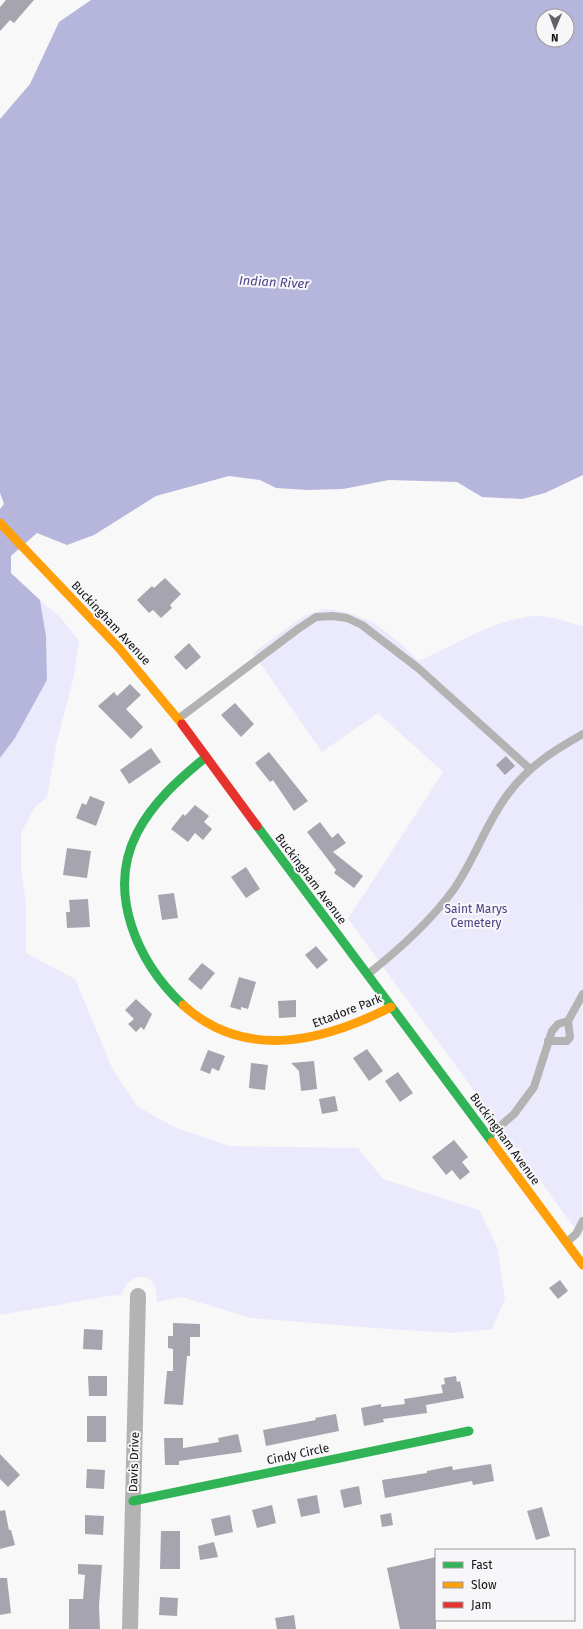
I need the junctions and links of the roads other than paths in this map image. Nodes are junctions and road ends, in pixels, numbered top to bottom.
1 (0, 523) edge
2 (178, 719) junction
3 (583, 734) edge
4 (206, 757) junction
5 (530, 769) junction
6 (367, 974) junction
7 (583, 994) edge
8 (391, 1006) junction
9 (568, 1020) junction
10 (548, 1041) junction
11 (488, 1137) junction
12 (583, 1221) edge
13 (566, 1243) junction
14 (583, 1265) edge
15 (138, 1296) dead end
16 (469, 1431) dead end
17 (133, 1501) junction
18 (130, 1629) edge

1 - 2 main road, Buckingham Avenue
2 - 4 main road, Buckingham Avenue
2 - 5 lane
3 - 5 lane
4 - 6 main road, Buckingham Avenue
4 - 8 main road, Ettadore Park
5 - 6 lane
6 - 8 main road, Buckingham Avenue
7 - 9 lane
8 - 11 main road, Buckingham Avenue
9 - 10 lane
9 - 10 lane
10 - 11 lane
11 - 13 main road, Buckingham Avenue
12 - 13 lane
13 - 14 main road, Buckingham Avenue
15 - 17 street, Davis Drive
16 - 17 main road, Cindy Circle
17 - 18 street, Davis Drive

